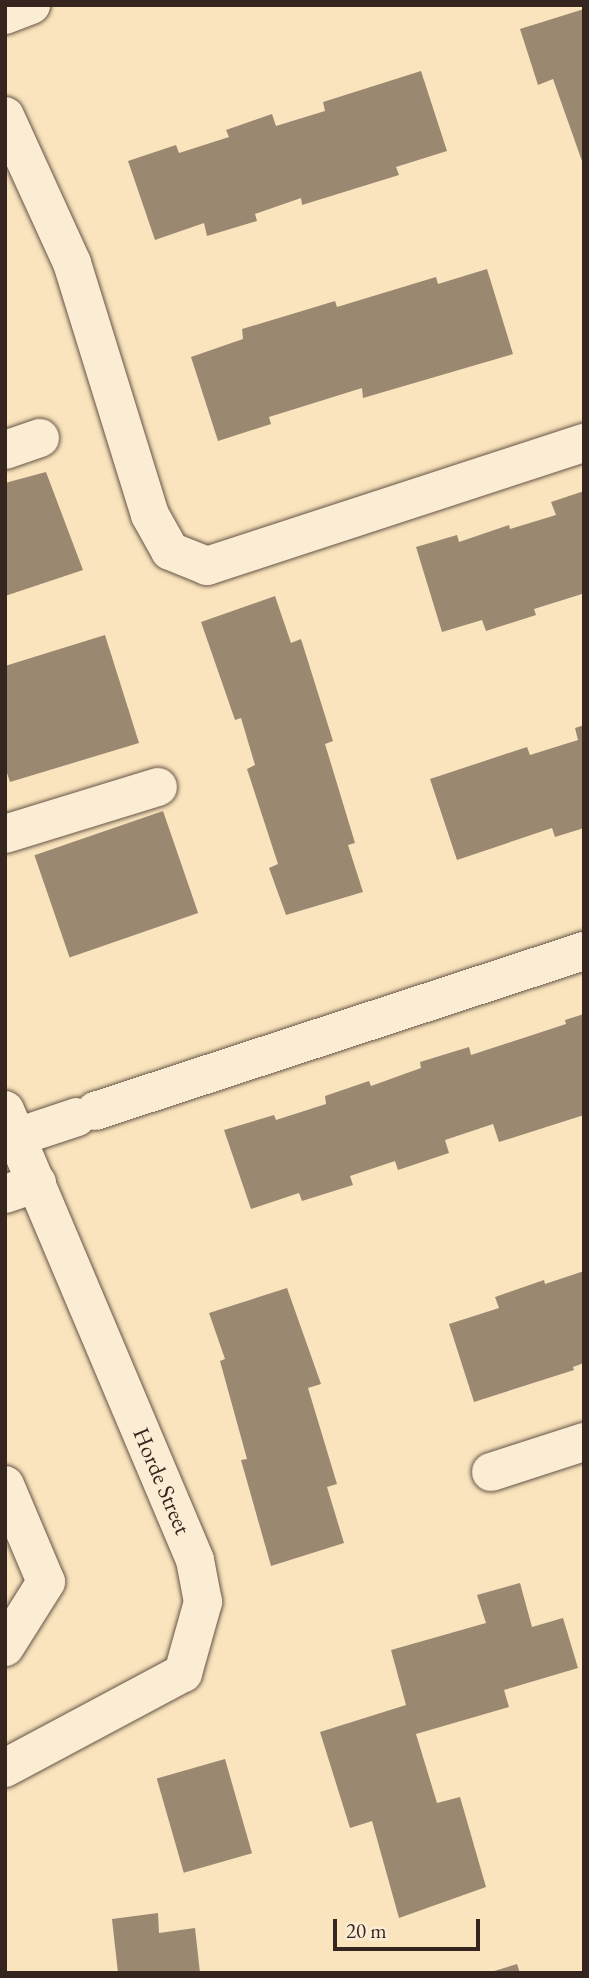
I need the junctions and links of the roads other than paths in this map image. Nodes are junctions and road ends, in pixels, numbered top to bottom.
1 (31, 5) edge
2 (5, 15) edge
3 (5, 116) edge
4 (584, 443) edge
5 (158, 787) dead end
6 (5, 834) edge
7 (584, 951) edge
8 (11, 1123) edge
9 (21, 1189) edge
10 (584, 1442) edge
11 (491, 1472) dead end
12 (5, 1485) edge
13 (5, 1647) edge
14 (5, 1768) edge

1 - 2 street
3 - 4 street
5 - 6 street
7 - 8 street
8 - 9 street, Horde Street
9 - 14 street, Horde Street
10 - 11 street
12 - 13 street

